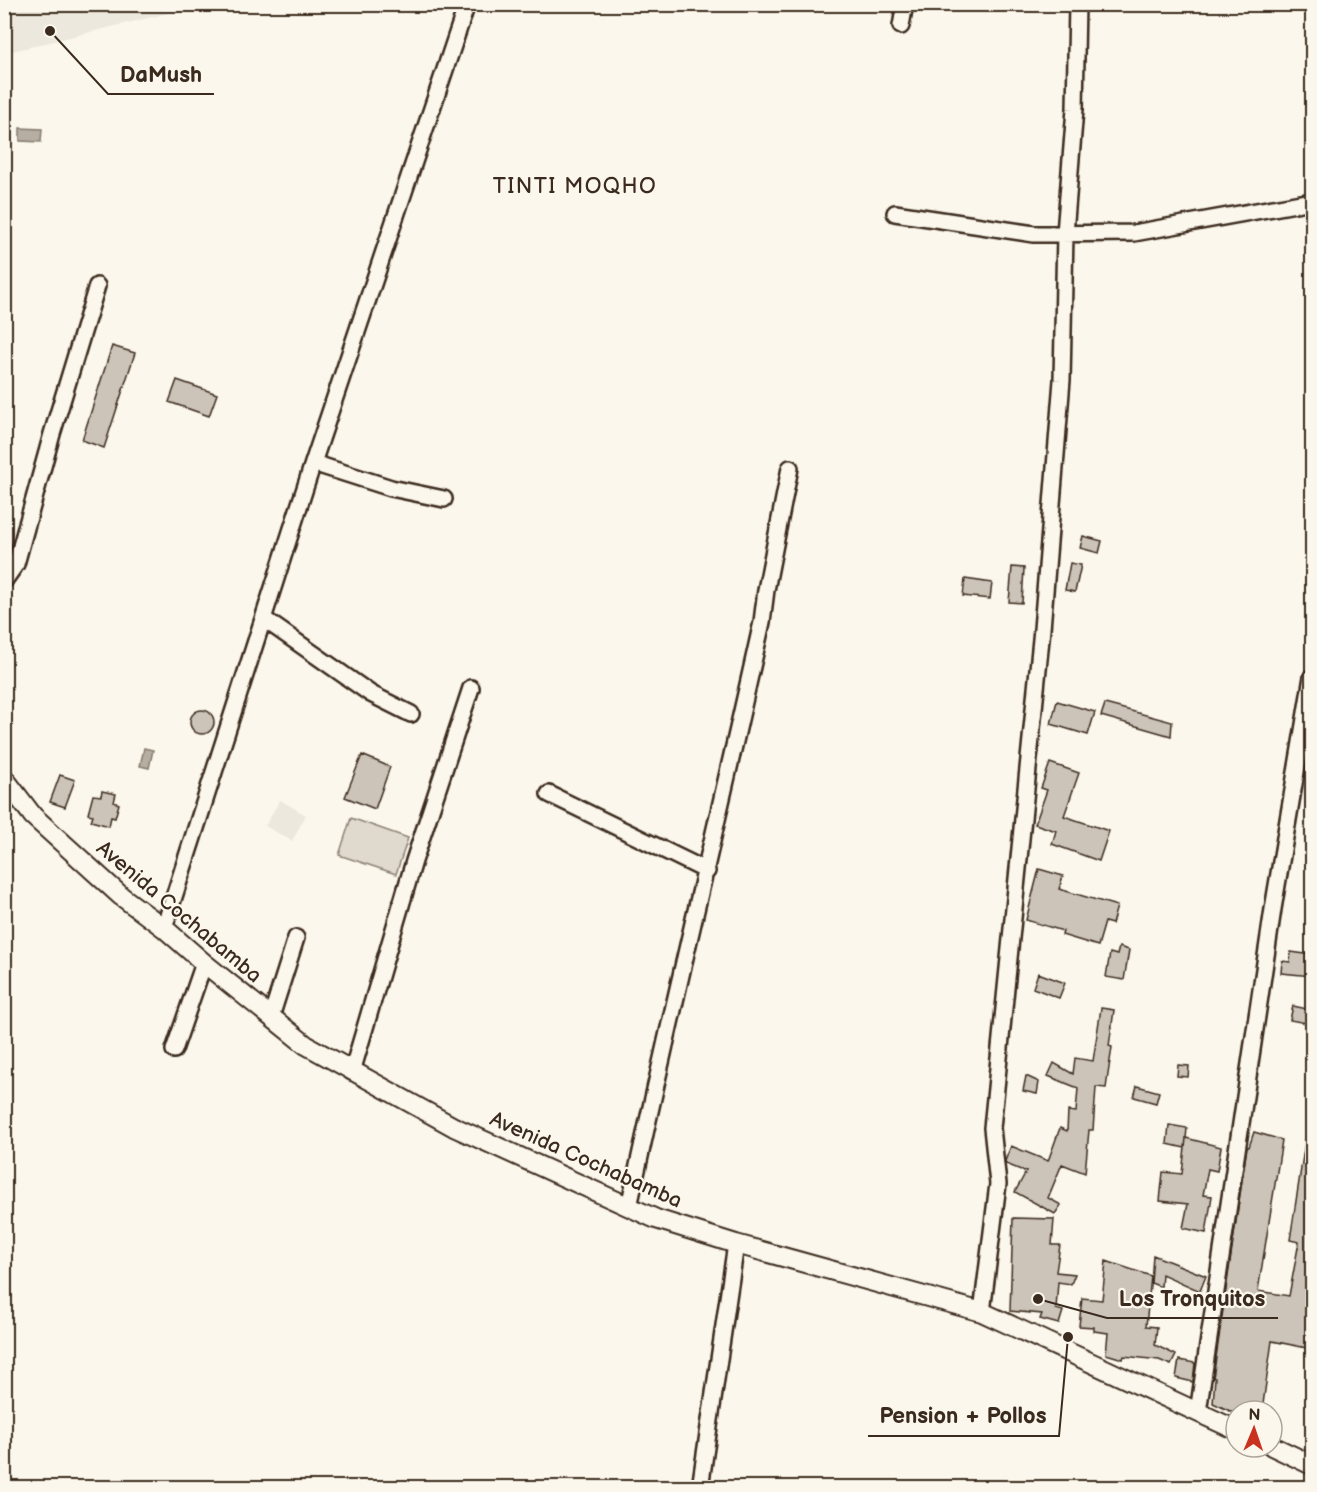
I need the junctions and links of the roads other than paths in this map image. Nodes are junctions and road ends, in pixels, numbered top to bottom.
1 (467, 4) edge
2 (905, 4) edge
3 (1077, 4) edge
4 (901, 27) dead end
5 (1312, 201) edge
6 (895, 213) dead end
7 (1065, 233) junction
8 (97, 286) dead end
9 (313, 463) junction
10 (790, 468) dead end
11 (444, 500) dead end
12 (4, 581) edge
13 (264, 619) junction
14 (1312, 677) edge
15 (471, 688) dead end
16 (411, 714) dead end
17 (4, 778) edge
18 (549, 794) dead end
19 (706, 871) junction
20 (164, 928) junction
21 (296, 938) dead end
22 (204, 963) junction
23 (271, 1017) junction
24 (174, 1050) dead end
25 (352, 1072) junction
26 (629, 1207) junction
27 (736, 1244) junction
28 (982, 1312) junction
29 (1198, 1412) junction
30 (1224, 1424) edge
31 (1284, 1452) edge
32 (1312, 1465) edge
33 (700, 1488) edge

1 - 9 street
2 - 4 street
3 - 7 street
5 - 7 street
6 - 7 street
7 - 28 street
8 - 12 street
9 - 11 street
9 - 13 street
10 - 19 street
13 - 16 street
13 - 20 street
14 - 29 street
15 - 25 street
17 - 20 main road, Avenida Cochabamba
18 - 19 street
19 - 26 street
20 - 22 main road, Avenida Cochabamba
21 - 23 street
22 - 23 main road, Avenida Cochabamba
22 - 24 street
23 - 25 main road, Avenida Cochabamba
25 - 26 main road, Avenida Cochabamba
26 - 27 main road, Avenida Cochabamba
27 - 28 main road, Avenida Cochabamba
27 - 33 street
28 - 29 main road, Avenida Cochabamba
29 - 30 main road, Avenida Cochabamba
31 - 32 main road

